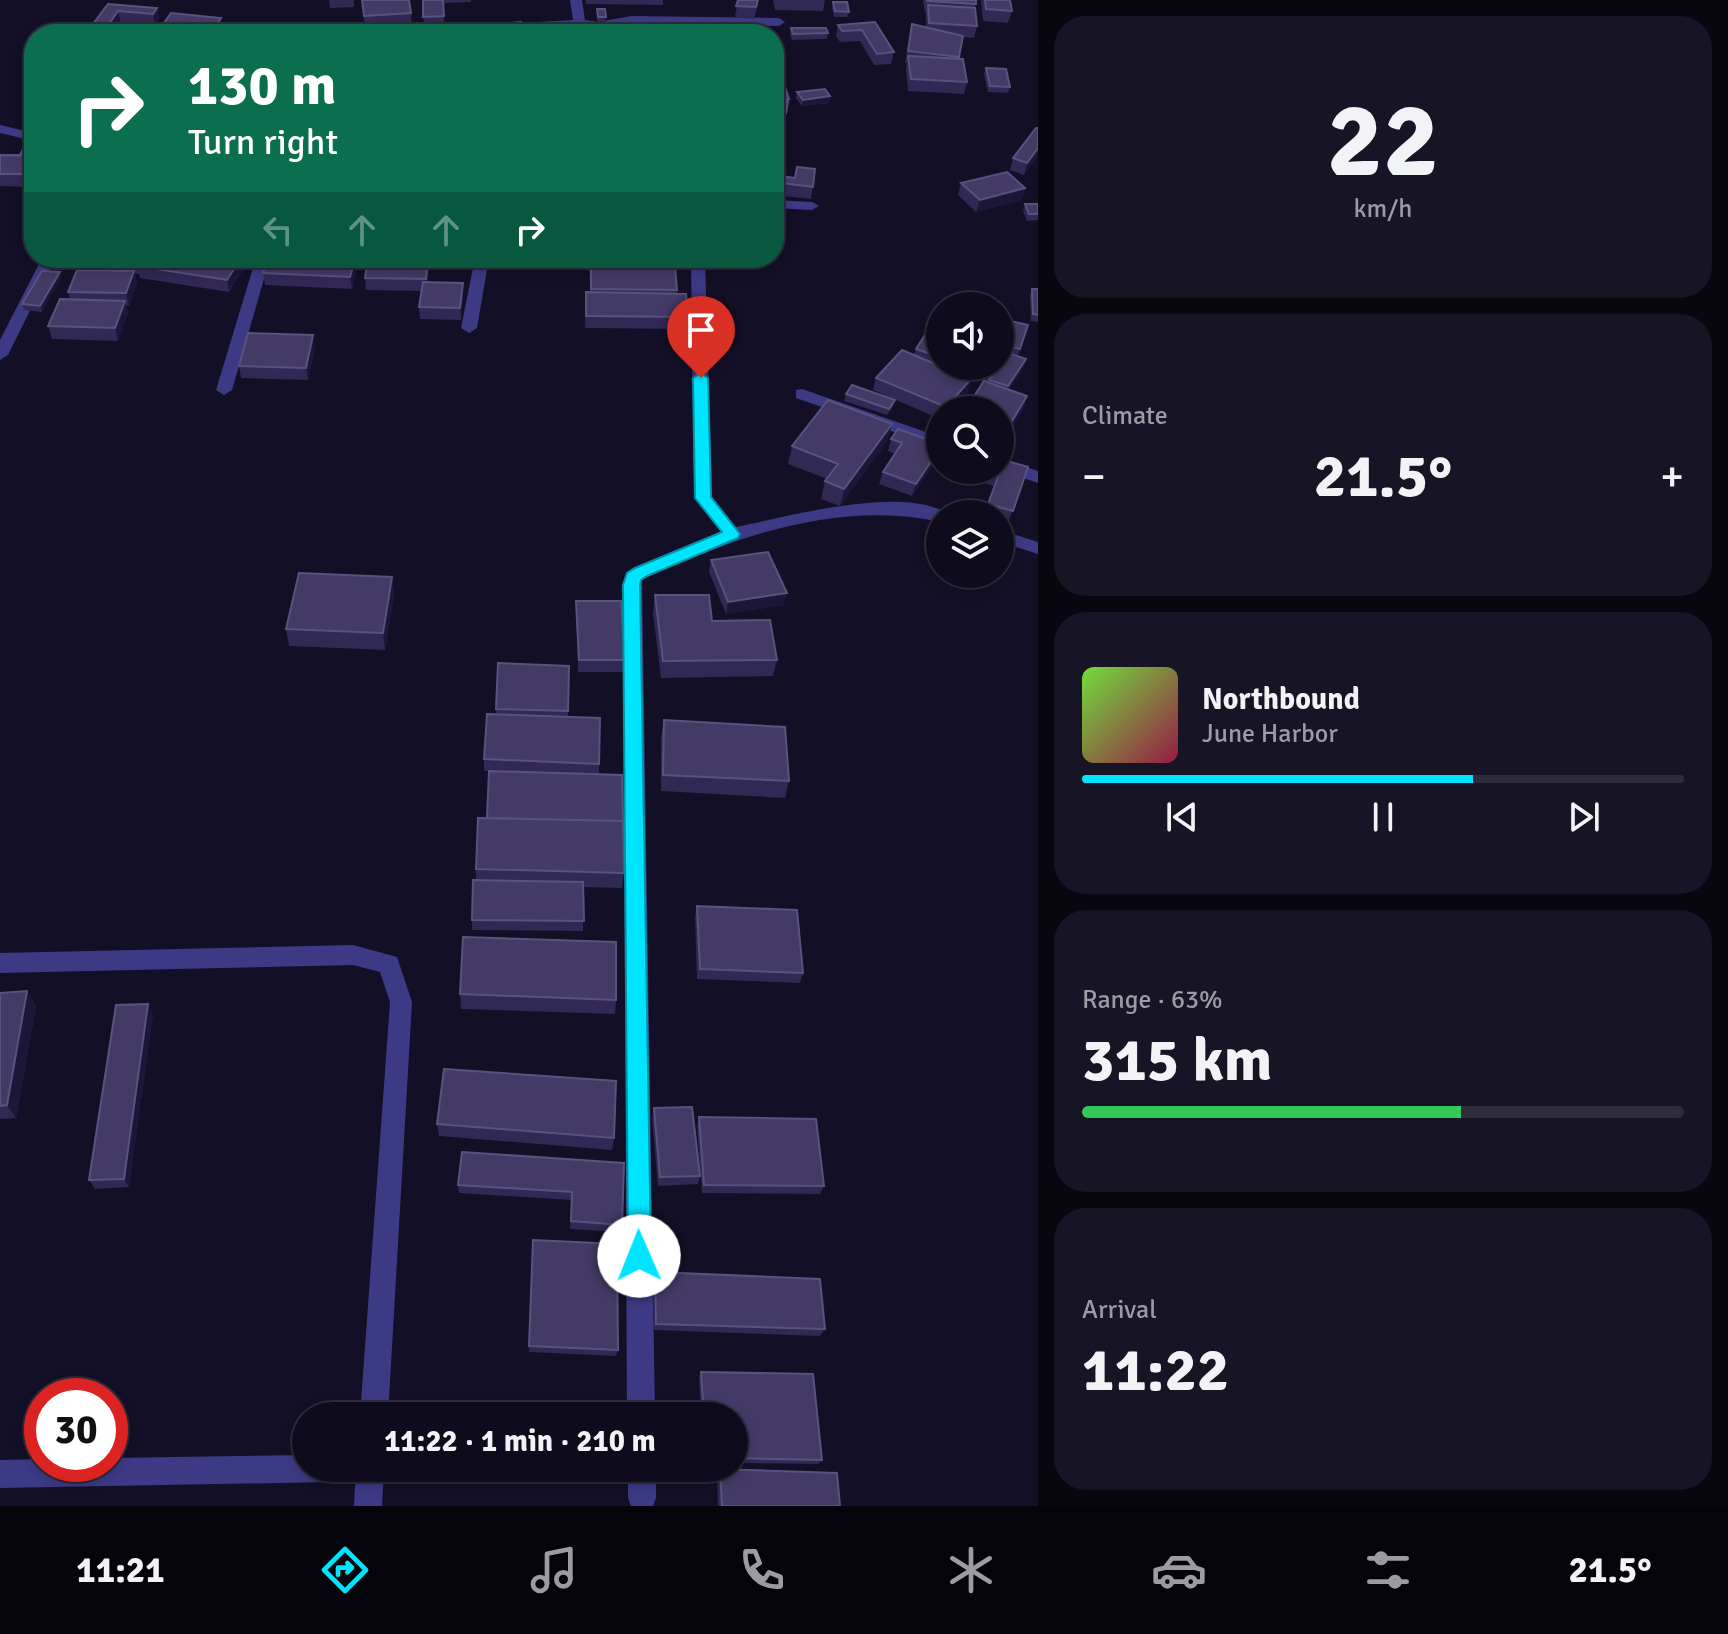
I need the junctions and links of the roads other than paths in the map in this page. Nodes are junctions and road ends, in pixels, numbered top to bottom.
1 (576, 0) edge
2 (779, 22) dead end
3 (579, 23) junction
4 (563, 24) edge
5 (583, 24) edge
6 (619, 24) edge
7 (0, 129) edge
8 (24, 135) edge
9 (784, 205) edge
10 (812, 206) edge
11 (44, 268) edge
12 (260, 268) edge
13 (480, 268) edge
14 (698, 268) edge
15 (469, 328) dead end
16 (0, 355) edge
17 (224, 390) dead end
18 (802, 394) dead end
19 (926, 438) edge
20 (1014, 469) edge
21 (1038, 477) edge
22 (926, 514) edge
23 (732, 534) junction
24 (1014, 540) edge
25 (1038, 548) edge
26 (0, 963) edge
27 (375, 1402) edge
28 (641, 1402) edge
29 (292, 1469) edge
30 (0, 1474) edge
31 (369, 1482) edge
32 (642, 1482) edge
33 (642, 1498) dead end
34 (368, 1506) edge

1 - 3 street
2 - 6 street
3 - 4 street
3 - 5 street
7 - 8 street
9 - 10 street
11 - 16 street
12 - 17 street
13 - 15 street
14 - 23 street
18 - 19 street
20 - 21 street
22 - 23 street
23 - 28 street
24 - 25 street
26 - 27 street
29 - 30 street
31 - 34 street
32 - 33 street

